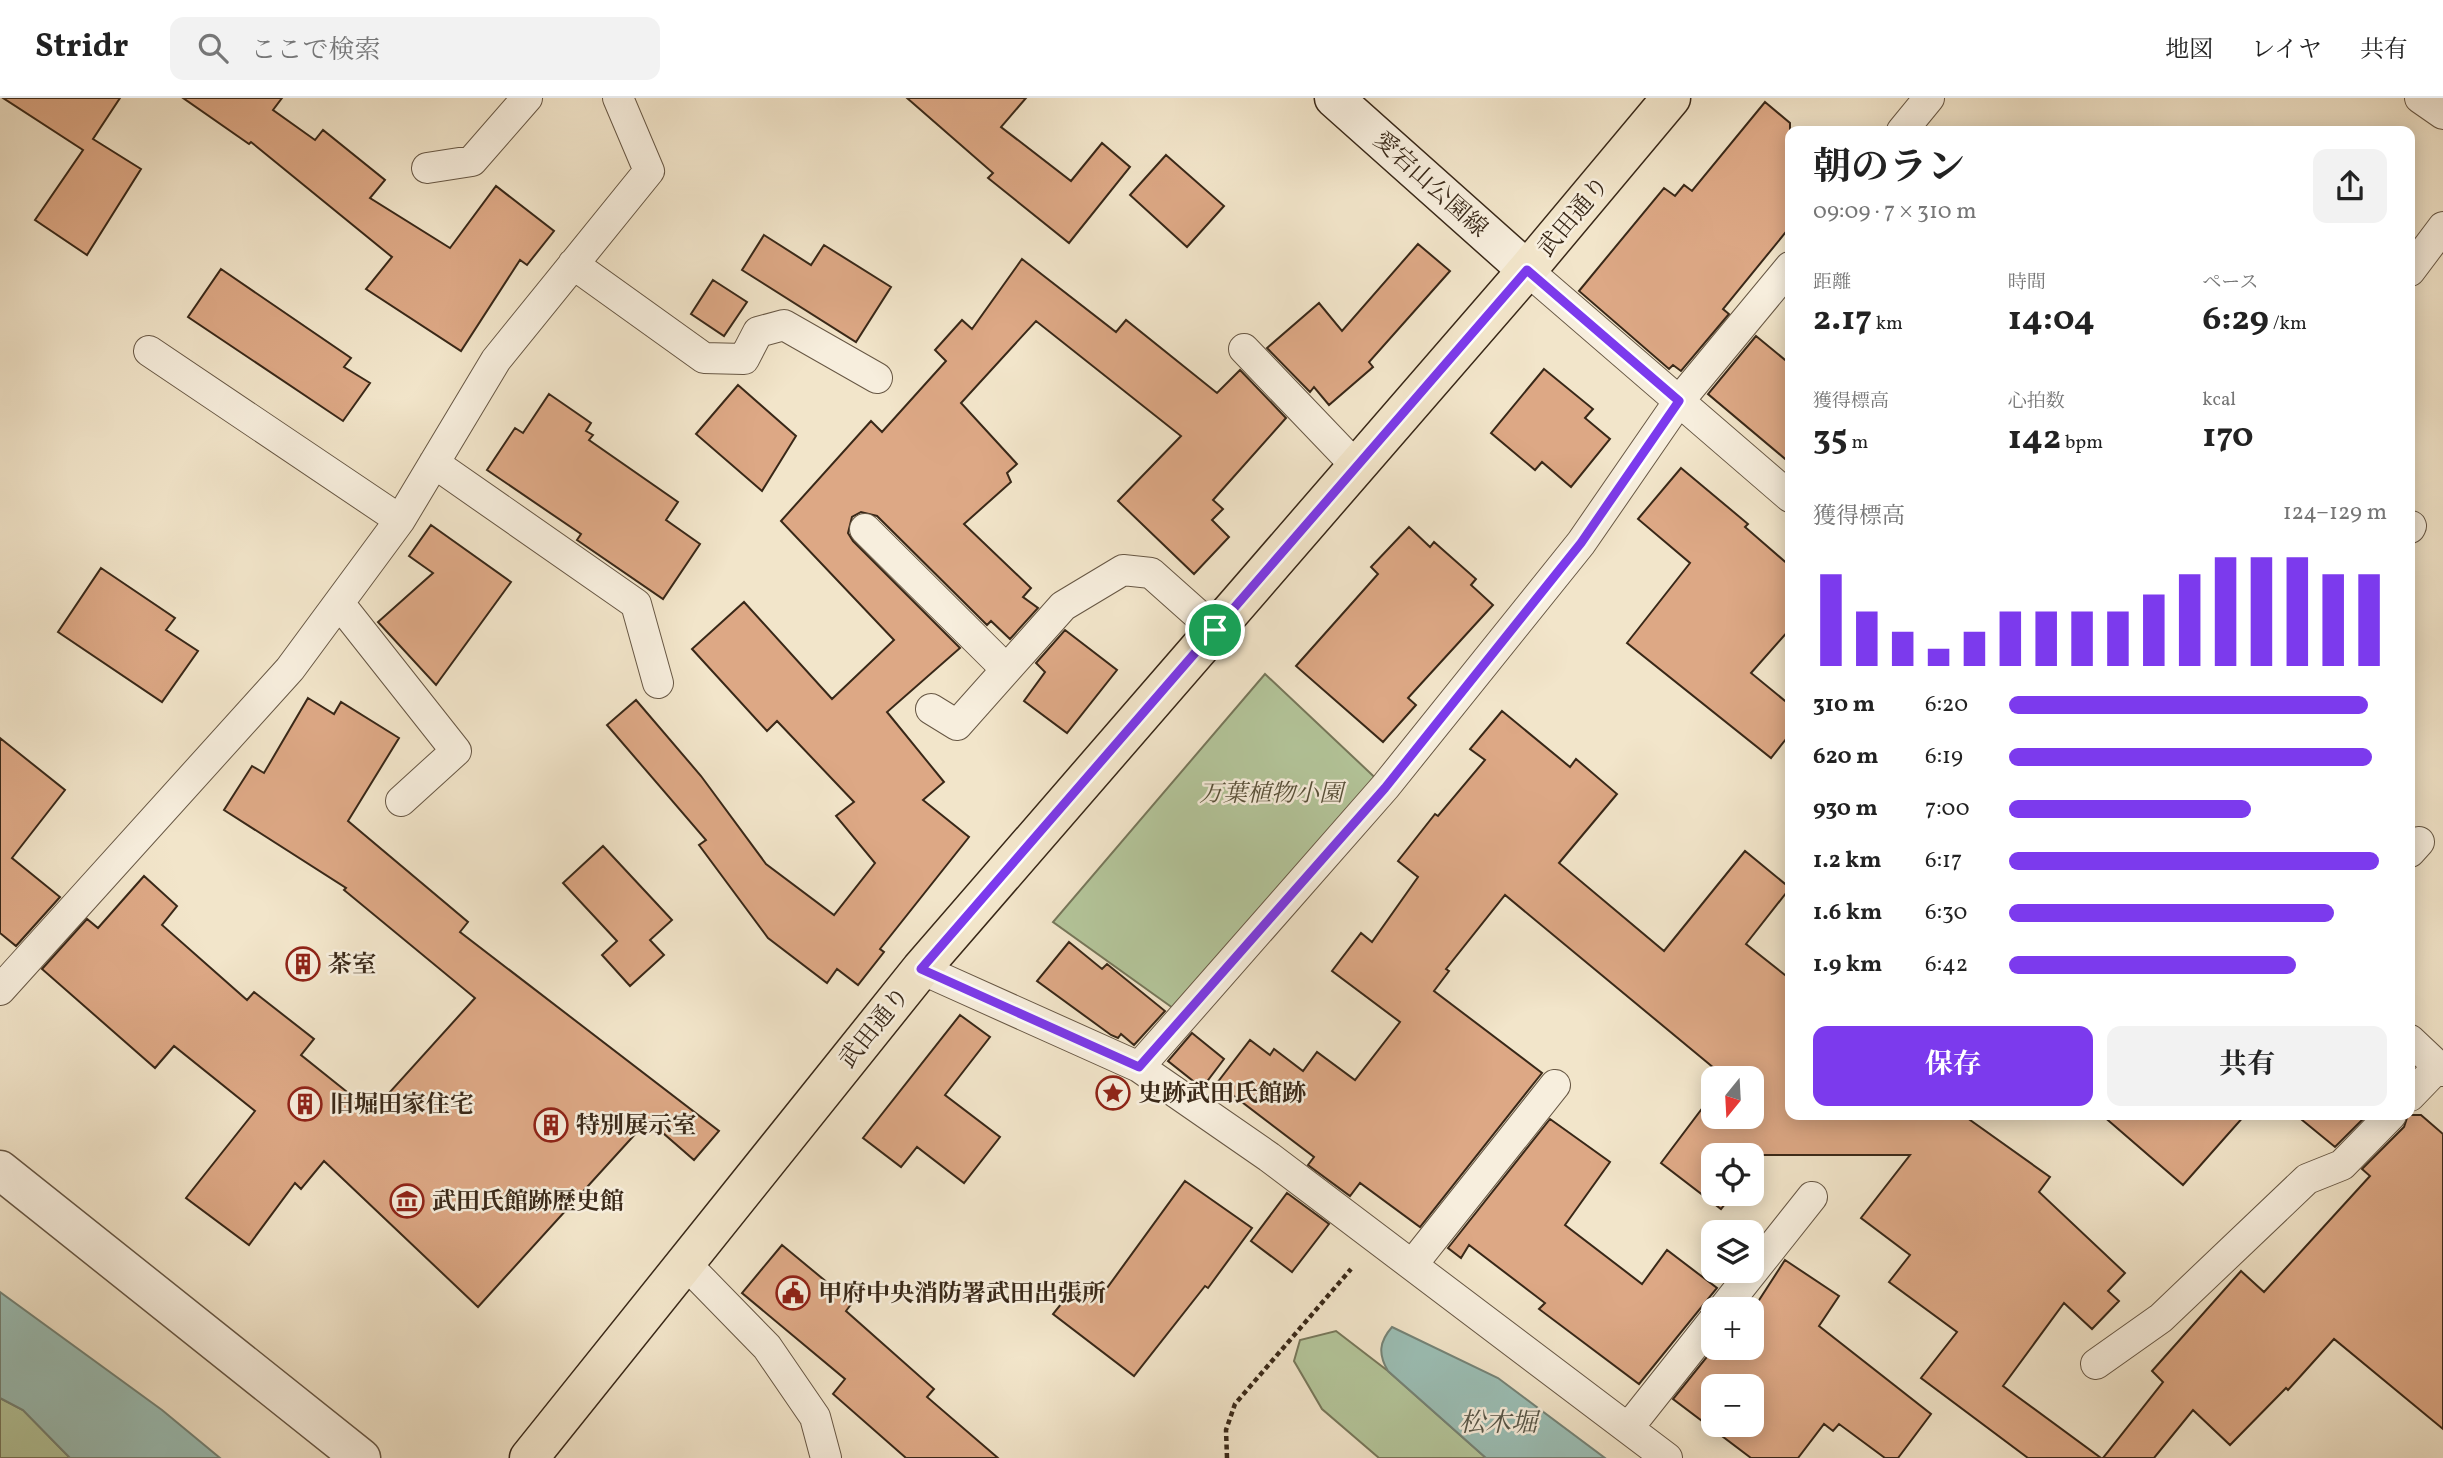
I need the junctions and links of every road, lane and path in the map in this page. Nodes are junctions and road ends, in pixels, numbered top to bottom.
1 (527, 98) edge
2 (618, 98) edge
3 (1334, 98) edge
4 (1671, 98) edge
5 (1929, 98) edge
6 (2420, 98) edge
7 (2443, 114) edge
8 (1906, 126) edge
9 (427, 168) dead end
10 (2443, 227) edge
11 (573, 264) junction
12 (2415, 264) edge
13 (1527, 270) junction
14 (1785, 273) edge
15 (1244, 349) dead end
16 (149, 351) dead end
17 (877, 378) dead end
18 (1679, 401) junction
19 (434, 463) junction
20 (1357, 467) junction
21 (1785, 493) edge
22 (400, 520) junction
23 (865, 529) dead end
24 (339, 603) junction
25 (1215, 630) junction
26 (1006, 669) junction
27 (658, 683) dead end
28 (931, 709) dead end
29 (401, 801) dead end
30 (921, 969) junction
31 (0, 990) edge
32 (2415, 1045) edge
33 (1139, 1067) junction
34 (2440, 1069) edge
35 (1555, 1084) dead end
36 (2415, 1092) edge
37 (2386, 1120) edge
38 (0, 1170) edge
39 (1812, 1197) dead end
40 (1378, 1238) junction
41 (685, 1263) junction
42 (1412, 1265) junction
43 (1733, 1297) edge
44 (1701, 1336) edge
45 (2096, 1364) dead end
46 (1629, 1427) junction
47 (361, 1458) edge
48 (529, 1458) edge
49 (826, 1458) edge
50 (1227, 1458) edge
51 (1668, 1458) edge

1 - 9 lane
2 - 11 lane
3 - 13 street, 愛宕山公園線
4 - 13 main road, 武田通り
5 - 8 lane
6 - 7 lane
10 - 12 lane
11 - 17 lane
11 - 19 lane
13 - 18 lane
13 - 20 main road, 武田通り
14 - 18 lane
15 - 20 lane
16 - 22 lane
18 - 21 lane
18 - 33 lane
19 - 22 lane
19 - 27 lane
20 - 25 main road, 武田通り
22 - 24 lane
23 - 26 lane
24 - 29 lane
24 - 31 lane
25 - 26 lane
25 - 30 main road, 武田通り
26 - 28 lane
30 - 33 lane
30 - 41 main road, 武田通り
32 - 34 lane
33 - 40 lane
34 - 36 lane
35 - 42 lane
37 - 45 lane
38 - 47 street
39 - 43 lane
40 - 42 lane
40 - 50 path
41 - 48 main road, 武田通り
41 - 49 lane
42 - 46 lane
44 - 46 lane
46 - 51 lane

